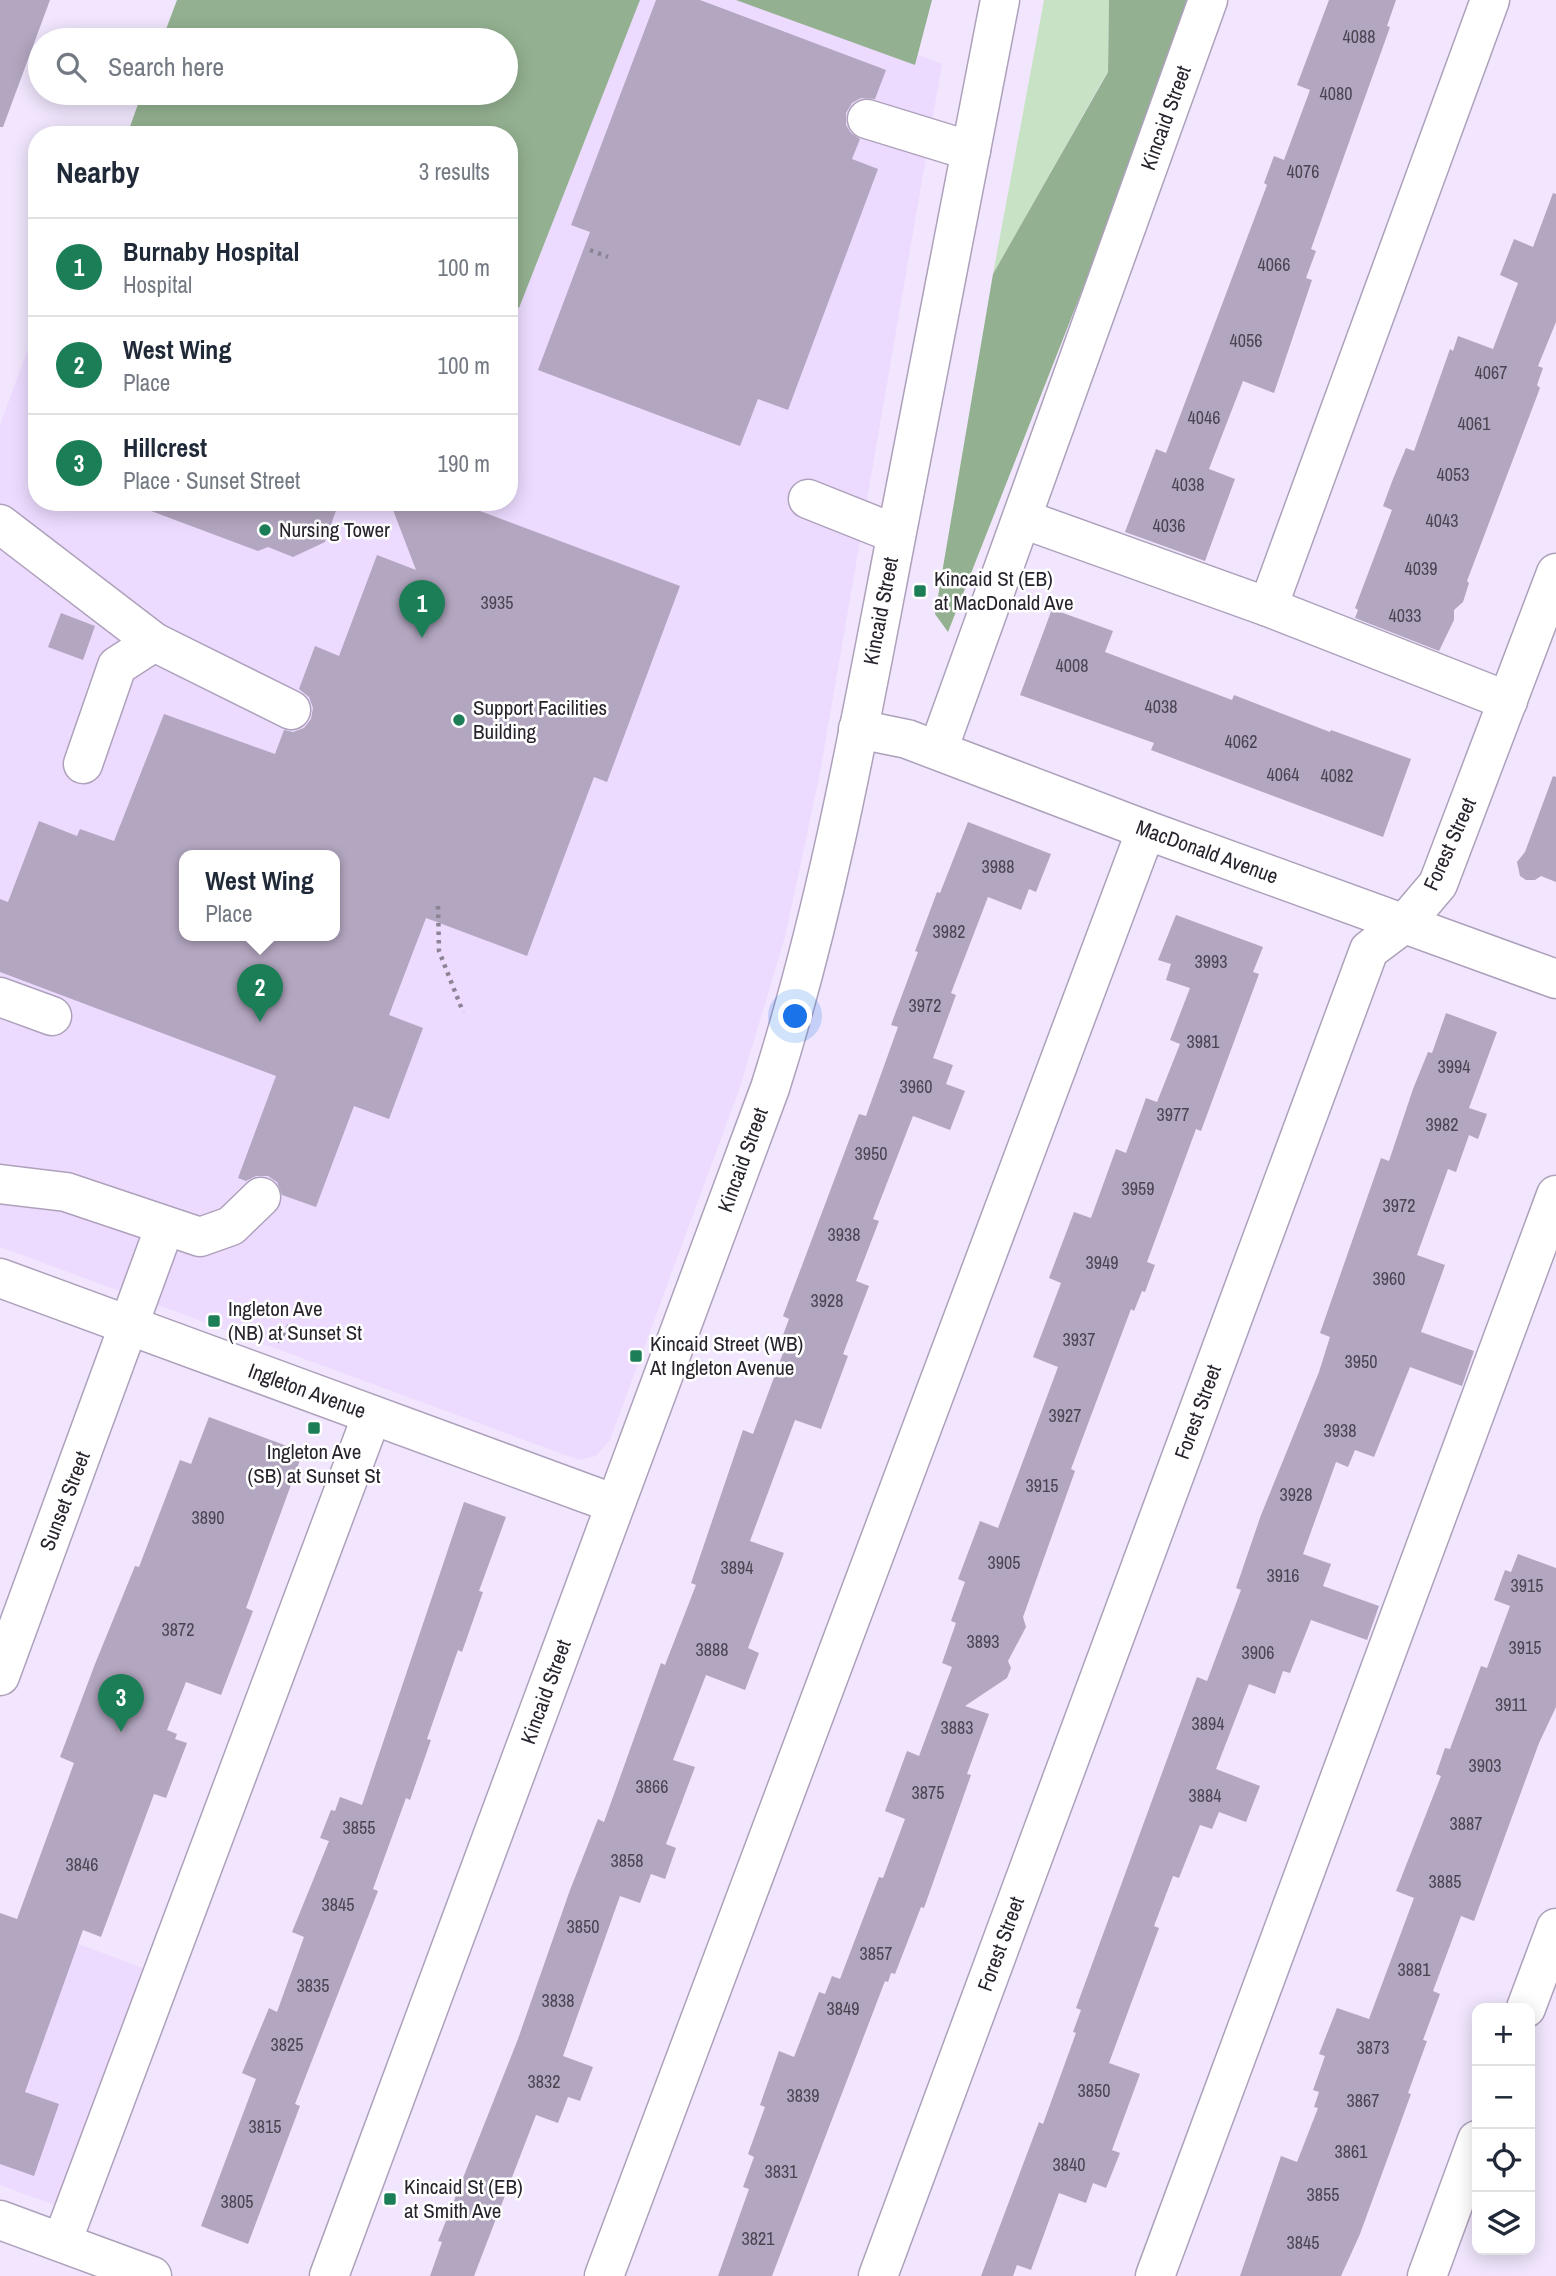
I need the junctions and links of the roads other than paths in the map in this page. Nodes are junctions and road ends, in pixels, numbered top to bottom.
1 (1000, 0) edge
2 (1209, 0) edge
3 (1490, 0) edge
4 (867, 119) dead end
5 (971, 151) junction
6 (808, 499) dead end
7 (1023, 519) junction
8 (0, 524) edge
9 (897, 534) junction
10 (1556, 573) edge
11 (1268, 607) junction
12 (154, 642) junction
13 (1508, 701) junction
14 (291, 710) dead end
15 (858, 729) junction
16 (938, 750) junction
17 (83, 764) dead end
18 (1146, 830) junction
19 (1405, 923) junction
20 (1556, 979) edge
21 (0, 997) edge
22 (52, 1016) dead end
23 (0, 1184) edge
24 (1556, 1195) edge
25 (261, 1197) dead end
26 (165, 1226) junction
27 (0, 1278) edge
28 (130, 1326) junction
29 (372, 1415) junction
30 (615, 1504) junction
31 (0, 1676) edge
32 (1556, 1928) edge
33 (1528, 2003) edge
34 (1472, 2154) edge
35 (0, 2220) edge
36 (62, 2242) junction
37 (152, 2276) edge
38 (329, 2276) edge
39 (604, 2276) edge
40 (878, 2276) edge
41 (1155, 2276) edge
42 (1427, 2276) edge

1 - 5 street, Kincaid Street
2 - 7 street, Kincaid Street
3 - 11 street
4 - 5 street
5 - 9 street, Kincaid Street
6 - 9 street
7 - 11 street
7 - 16 street, Kincaid Street
8 - 12 street
9 - 15 street, Kincaid Street
10 - 13 street, Forest Street
11 - 13 street
12 - 14 street
12 - 17 street
13 - 19 street, Forest Street
15 - 16 street, MacDonald Avenue
15 - 30 street, Kincaid Street
16 - 18 street, MacDonald Avenue
18 - 19 street, MacDonald Avenue
18 - 39 street
19 - 20 street, MacDonald Avenue
19 - 40 street, Forest Street
21 - 22 street
23 - 26 street
24 - 41 street
25 - 26 street
26 - 28 street, Sunset Street
27 - 28 street, Ingleton Avenue
28 - 29 street, Ingleton Avenue
28 - 31 street, Sunset Street
29 - 30 street, Ingleton Avenue
29 - 36 street
30 - 38 street, Kincaid Street
32 - 33 street
34 - 42 street
35 - 36 street
36 - 37 street

